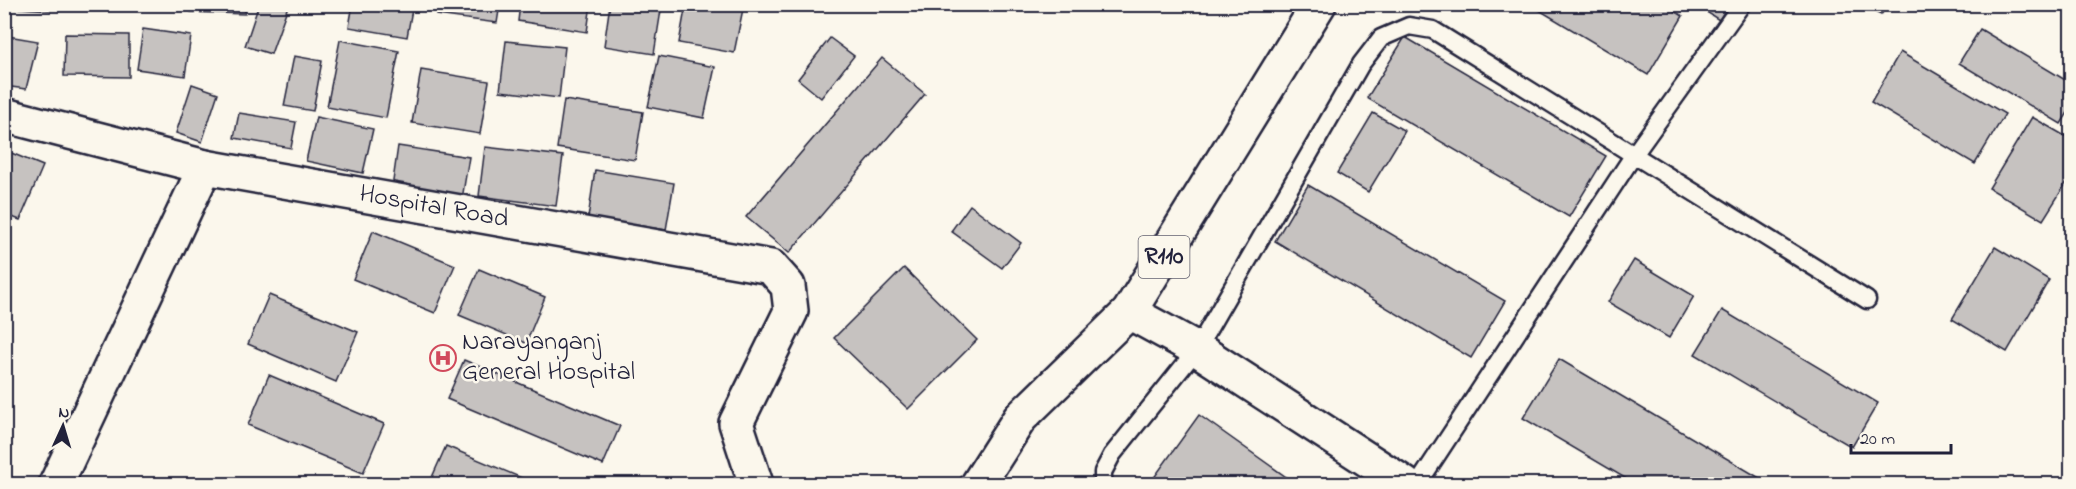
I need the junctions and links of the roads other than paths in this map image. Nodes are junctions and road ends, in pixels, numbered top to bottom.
1 (1319, 4) edge
2 (1742, 4) edge
3 (4, 115) edge
4 (1633, 156) junction
5 (206, 166) junction
6 (1868, 300) dead end
7 (1129, 312) junction
8 (1197, 349) junction
9 (56, 484) edge
10 (756, 484) edge
11 (978, 484) edge
12 (1103, 484) edge
13 (1405, 484) edge
14 (1418, 484) edge

1 - 7 street, R110
2 - 4 lane
3 - 5 street, Hospital Road
4 - 6 lane
4 - 8 lane
4 - 14 lane
5 - 9 street
5 - 10 street, Hospital Road
7 - 8 street
7 - 11 street, R110
8 - 12 lane
8 - 13 street

